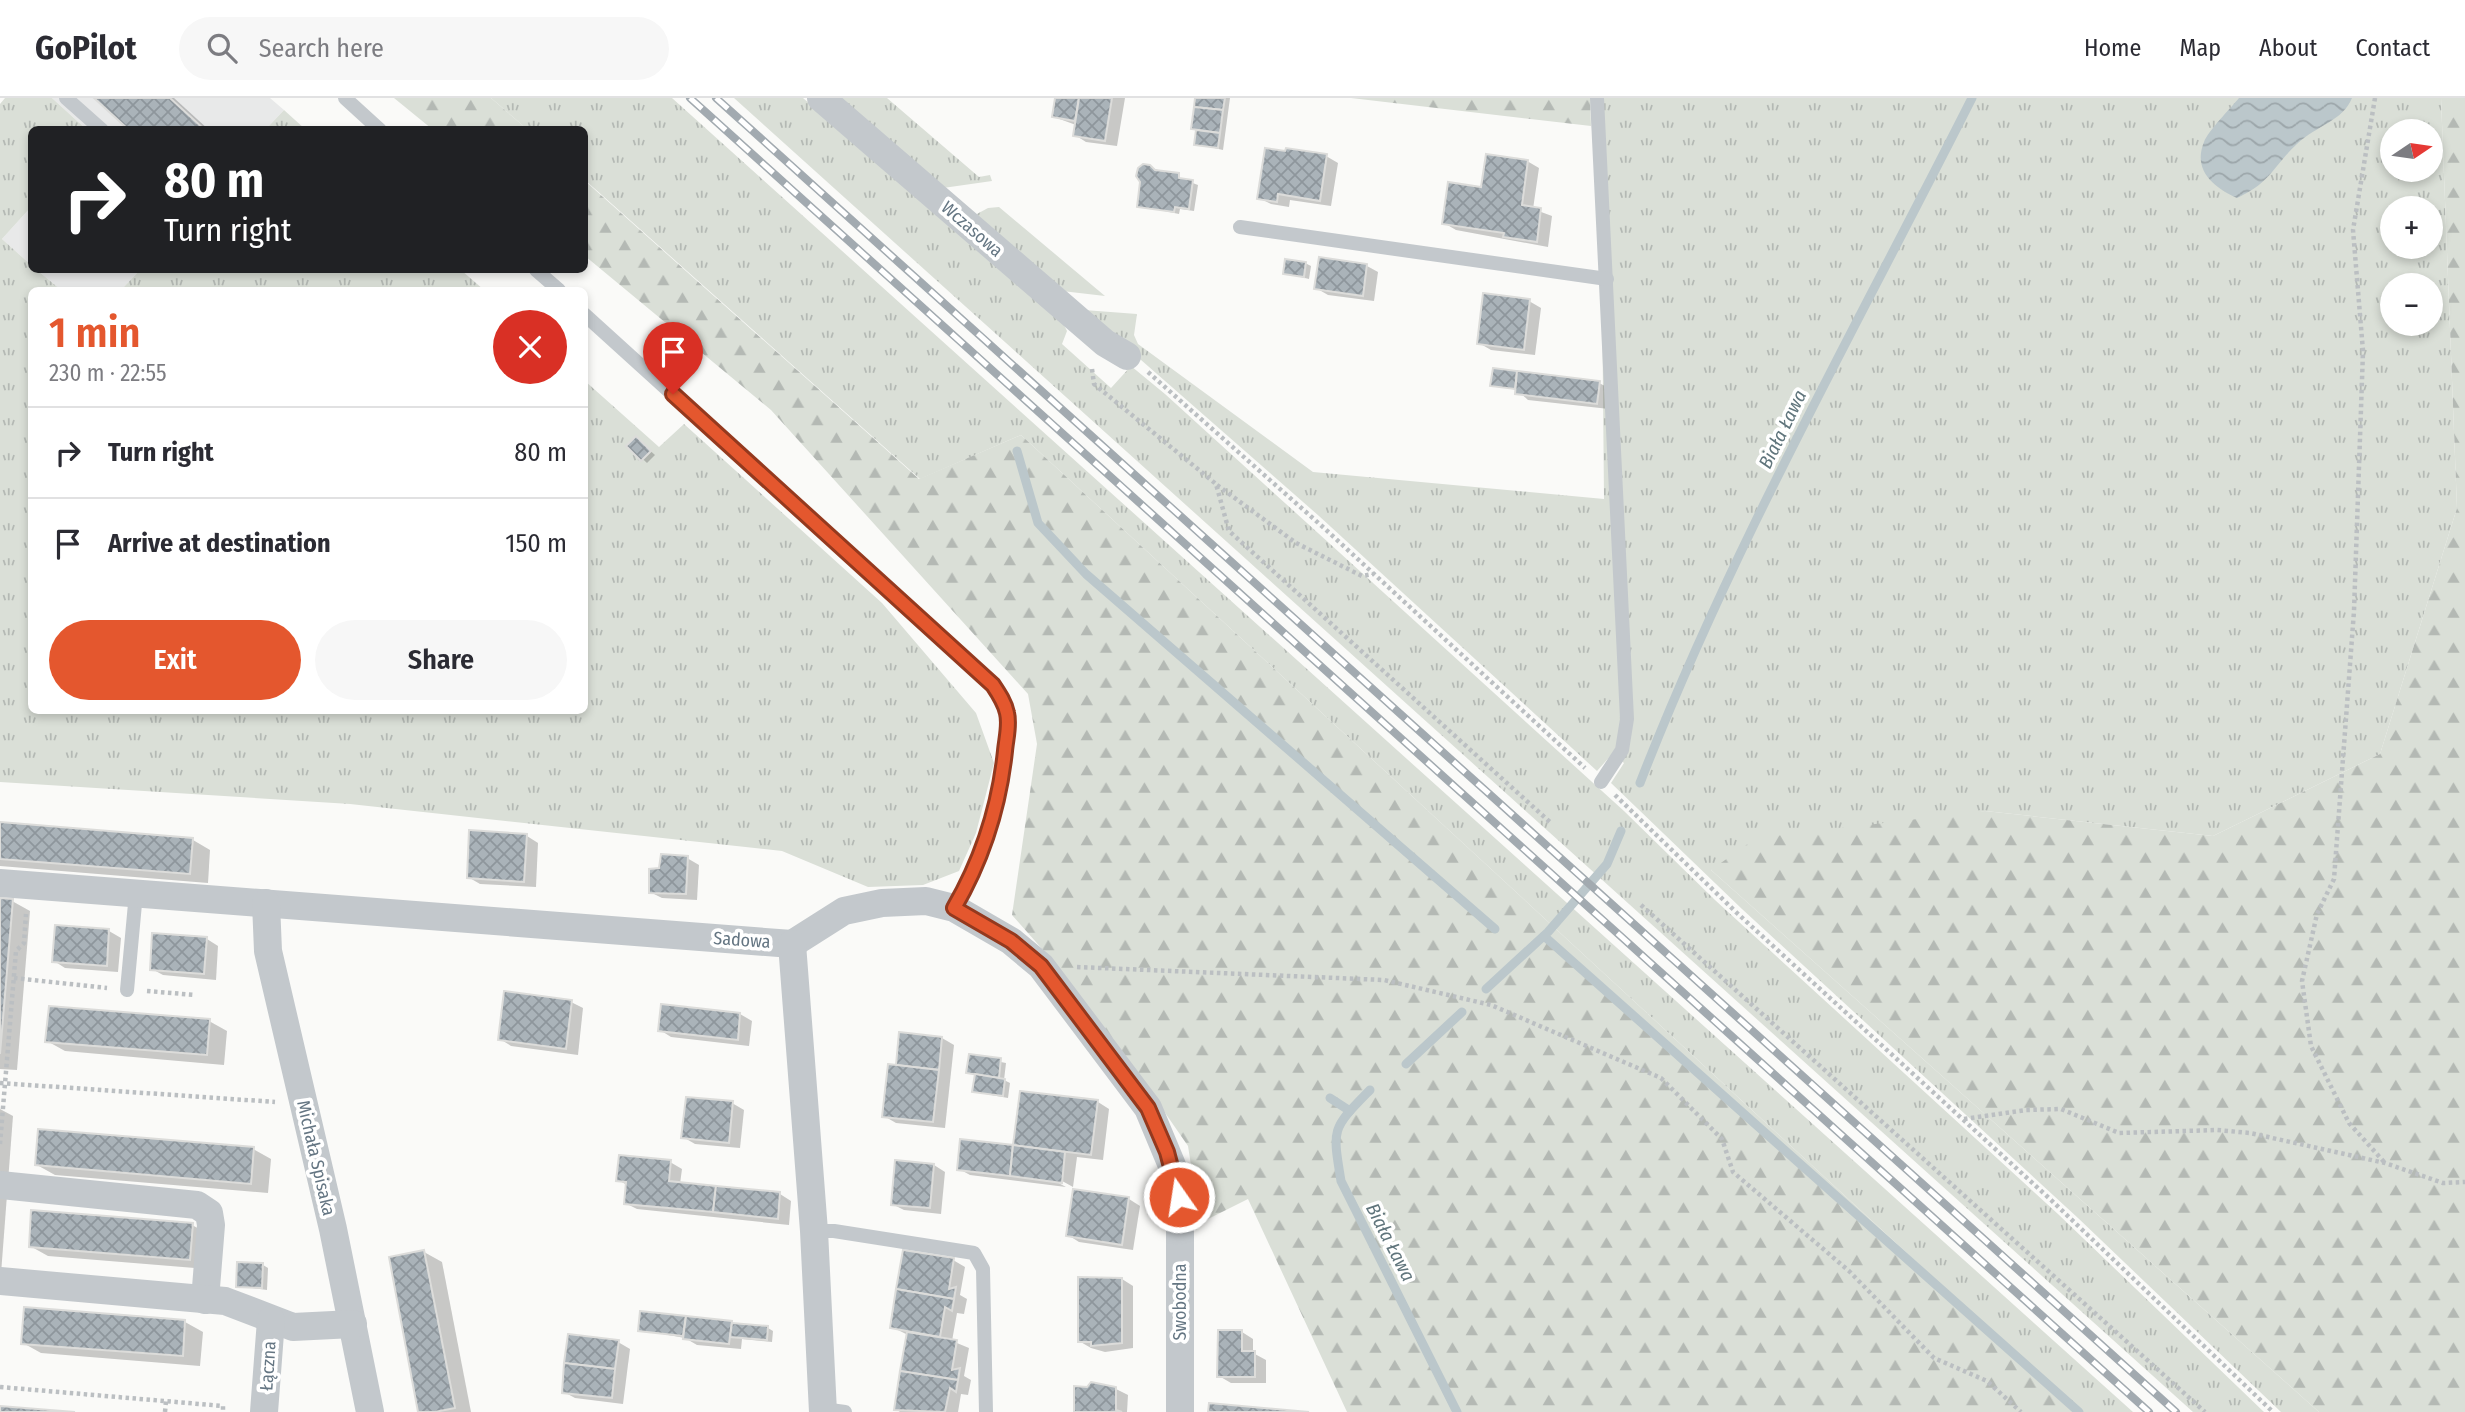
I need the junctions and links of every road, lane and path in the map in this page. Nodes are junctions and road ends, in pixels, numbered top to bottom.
1 (66, 98) edge
2 (345, 98) edge
3 (821, 98) edge
4 (1597, 98) edge
5 (2375, 98) edge
6 (98, 126) edge
7 (376, 126) edge
8 (1240, 227) dead end
9 (539, 273) edge
10 (1607, 279) junction
11 (556, 287) edge
12 (588, 318) edge
13 (1086, 327) junction
14 (1127, 356) joint
15 (1216, 484) junction
16 (1374, 574) junction
17 (1601, 782) junction
18 (1551, 823) dead end
19 (0, 883) edge
20 (29, 886) junction
21 (136, 893) junction
22 (266, 904) junction
23 (1641, 905) dead end
24 (954, 908) junction
25 (792, 944) junction
26 (1041, 966) junction
27 (127, 990) dead end
28 (2, 1083) edge
29 (303, 1104) junction
30 (1963, 1119) junction
31 (0, 1144) edge
32 (2385, 1163) junction
33 (2465, 1182) edge
34 (0, 1185) edge
35 (814, 1231) junction
36 (0, 1281) edge
37 (205, 1300) junction
38 (271, 1320) junction
39 (353, 1324) junction
40 (0, 1387) edge
41 (166, 1401) junction
42 (830, 1411) edge
43 (165, 1412) edge
44 (223, 1412) edge
45 (264, 1412) edge
46 (370, 1412) edge
47 (986, 1412) edge
48 (1180, 1412) edge
49 (2021, 1412) edge
50 (2205, 1412) edge
51 (2273, 1412) edge

1 - 6 lane
2 - 7 lane
3 - 13 street, Wczasowa
4 - 10 lane
5 - 32 path
8 - 10 lane
9 - 11 lane
10 - 17 lane
12 - 24 lane
13 - 14 street, Wczasowa
13 - 15 path
14 - 16 path
15 - 16 path
15 - 18 path
16 - 17 path
17 - 30 path
19 - 20 street, Sadowa
20 - 21 street, Sadowa
20 - 28 path
21 - 22 street, Sadowa
21 - 27 lane
22 - 25 street, Sadowa
22 - 29 street, Michała Spisaka
23 - 50 path
24 - 25 street, Swobodna
24 - 26 street, Swobodna
25 - 35 street, Sadowa
26 - 48 street, Swobodna
26 - 49 path
28 - 29 path
28 - 31 path
29 - 39 street, Michała Spisaka
30 - 32 path
30 - 51 path
32 - 33 path
34 - 37 street
35 - 42 street, Sadowa
35 - 47 lane
36 - 37 street
37 - 38 street
38 - 39 street
38 - 45 street, Łączna
39 - 46 street, Michała Spisaka
40 - 41 path
41 - 43 path
41 - 44 path

